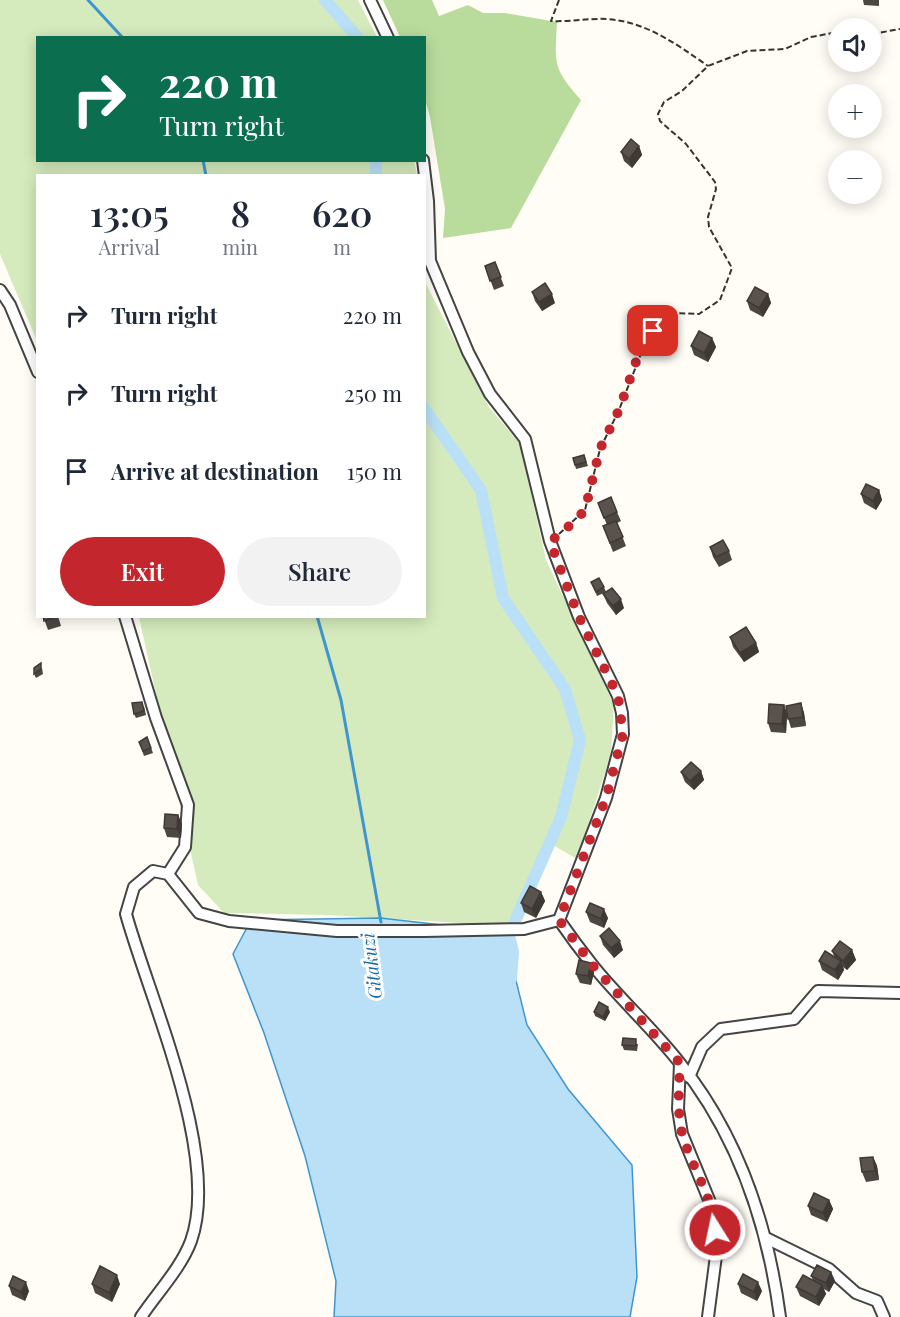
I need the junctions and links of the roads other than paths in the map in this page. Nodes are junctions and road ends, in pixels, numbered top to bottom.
1 (370, 0) edge
2 (387, 36) edge
3 (426, 185) edge
4 (0, 290) edge
5 (36, 367) edge
6 (126, 618) edge
7 (168, 874) junction
8 (559, 920) junction
9 (900, 993) edge
10 (680, 1063) junction
11 (689, 1077) junction
12 (766, 1238) junction
13 (141, 1317) edge
14 (708, 1317) edge
15 (780, 1317) edge
16 (884, 1317) edge

1 - 2 street
3 - 8 street
4 - 5 street
6 - 7 street
7 - 8 street
7 - 13 street
8 - 10 street
9 - 11 street
10 - 11 street
10 - 14 street
11 - 12 street
12 - 15 street
12 - 16 street

